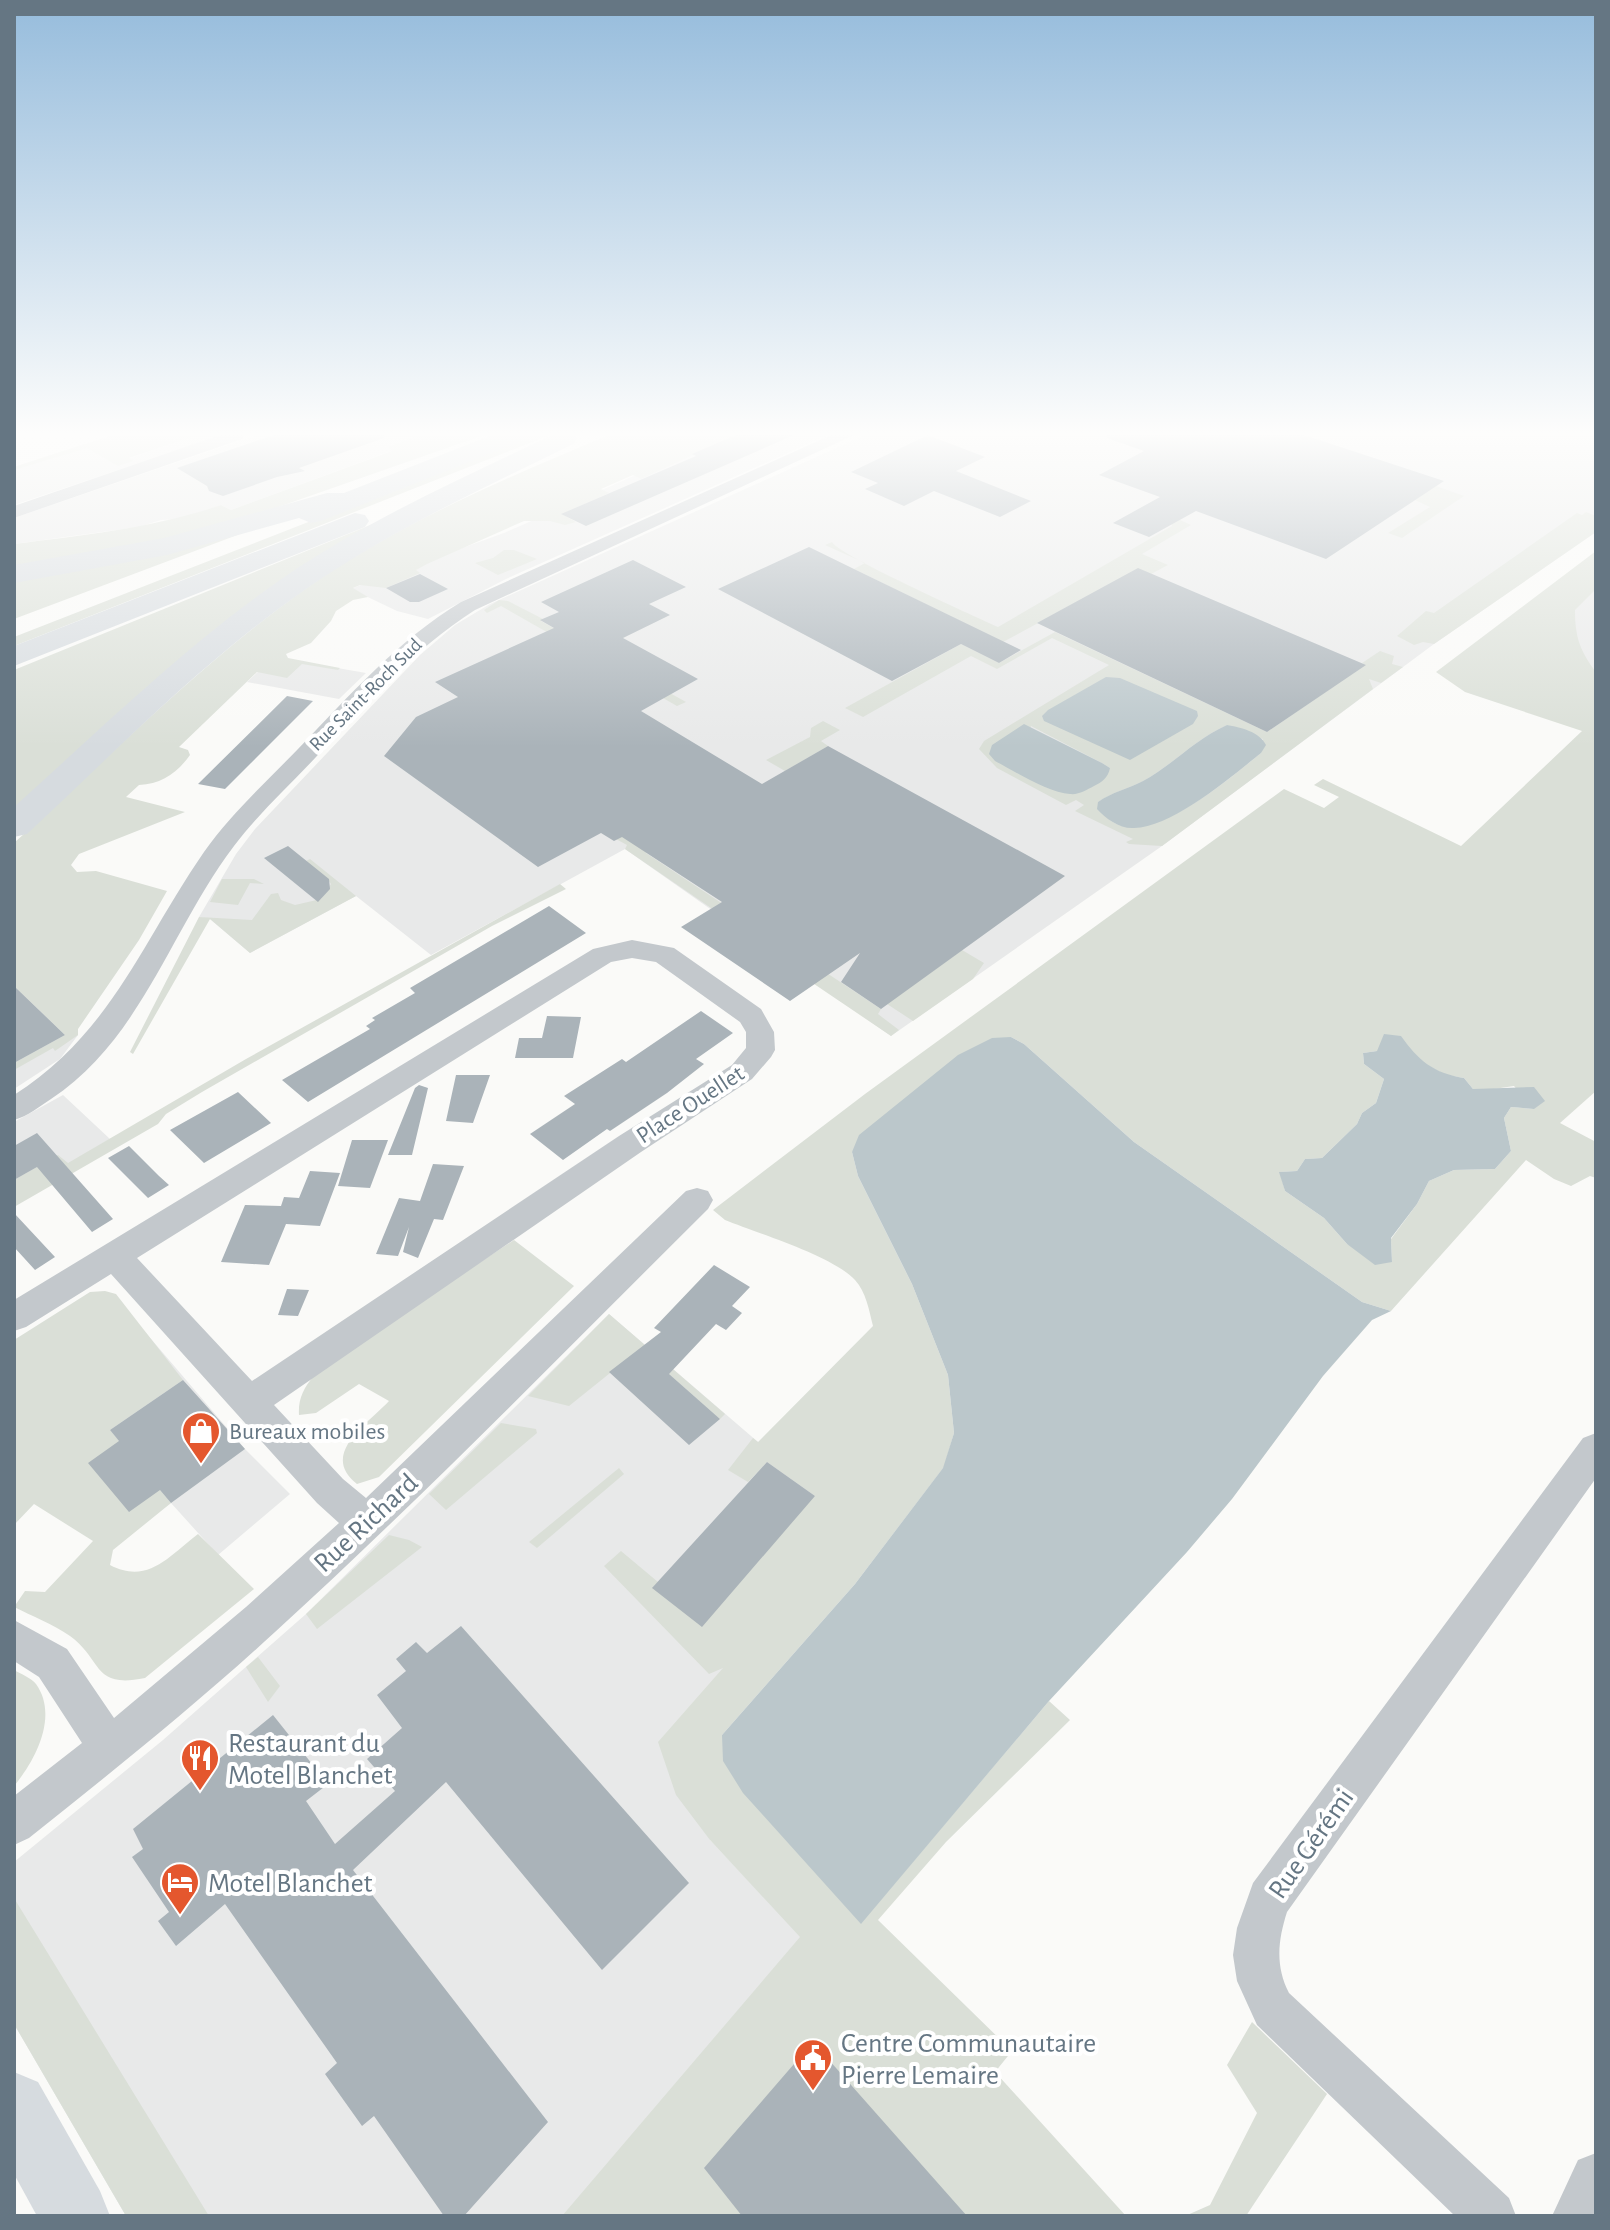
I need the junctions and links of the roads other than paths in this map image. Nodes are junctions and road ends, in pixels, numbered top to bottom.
1 (192, 539) edge
2 (248, 539) edge
3 (311, 539) edge
4 (369, 539) edge
5 (616, 539) edge
6 (14, 574) edge
7 (14, 630) edge
8 (14, 657) edge
9 (14, 826) edge
10 (14, 1109) edge
11 (697, 1200) dead end
12 (114, 1255) junction
13 (14, 1317) edge
14 (248, 1403) junction
15 (1596, 1449) edge
16 (368, 1521) junction
17 (14, 1639) edge
18 (109, 1748) junction
19 (14, 1823) edge
20 (14, 2106) edge
21 (1596, 2178) edge
22 (75, 2216) edge
23 (1491, 2216) edge
24 (1577, 2216) edge

1 - 6 highway
2 - 7 highway
3 - 8 highway
4 - 9 highway
5 - 10 street, Rue Saint-Roch Sud
11 - 16 street, Rue Richard
12 - 13 street, Place Ouellet
12 - 14 street
12 - 14 street, Place Ouellet
14 - 16 street
15 - 23 street, Rue Gérémi
16 - 18 street, Rue Richard
17 - 18 street
18 - 19 street, Rue Richard
20 - 22 main road
21 - 24 street

